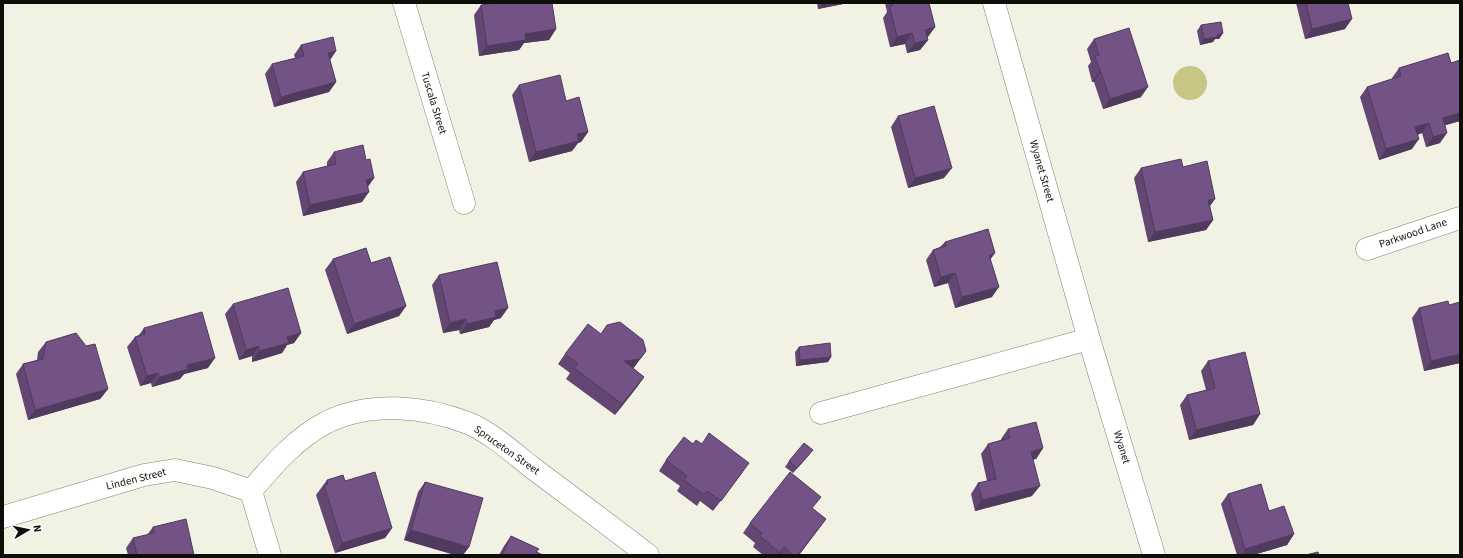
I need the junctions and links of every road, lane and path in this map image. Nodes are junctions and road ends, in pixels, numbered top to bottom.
1 (404, 3) edge
2 (994, 3) edge
3 (464, 203) dead end
4 (1460, 218) edge
5 (1367, 249) dead end
6 (1090, 339) junction
7 (821, 414) dead end
8 (251, 491) junction
9 (3, 517) edge
10 (270, 555) edge
11 (648, 555) edge
12 (1154, 555) edge

1 - 3 street, Tuscala Street
2 - 6 street, Wyanet Street
4 - 5 street, Parkwood Lane
6 - 7 street
6 - 12 street, Wyanet
8 - 9 street, Linden Street
8 - 10 street
8 - 11 street, Spruceton Street

